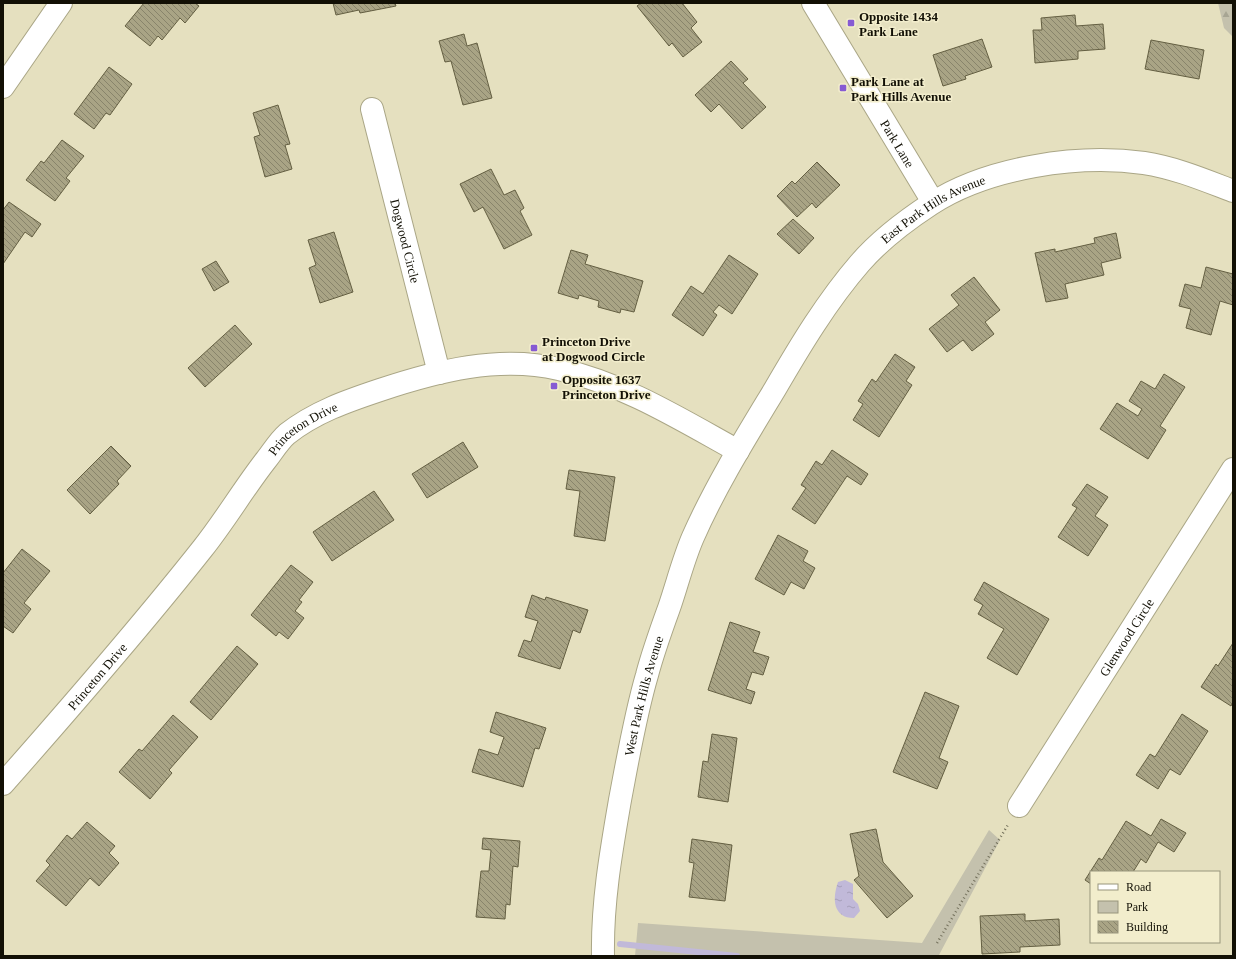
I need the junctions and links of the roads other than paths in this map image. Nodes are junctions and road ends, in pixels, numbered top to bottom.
1 (61, 3) edge
2 (814, 3) edge
3 (3, 87) edge
4 (372, 109) dead end
5 (1233, 191) edge
6 (934, 202) junction
7 (439, 373) junction
8 (738, 451) junction
9 (1233, 469) edge
10 (3, 784) edge
11 (1020, 806) road end
12 (603, 956) edge

1 - 3 street
2 - 6 street, Park Lane
4 - 7 street, Dogwood Circle
5 - 6 street, East Park Hills Avenue
6 - 8 street, East Park Hills Avenue
7 - 8 street, Princeton Drive
7 - 10 street, Princeton Drive
8 - 12 street, West Park Hills Avenue
9 - 11 street, Glenwood Circle

